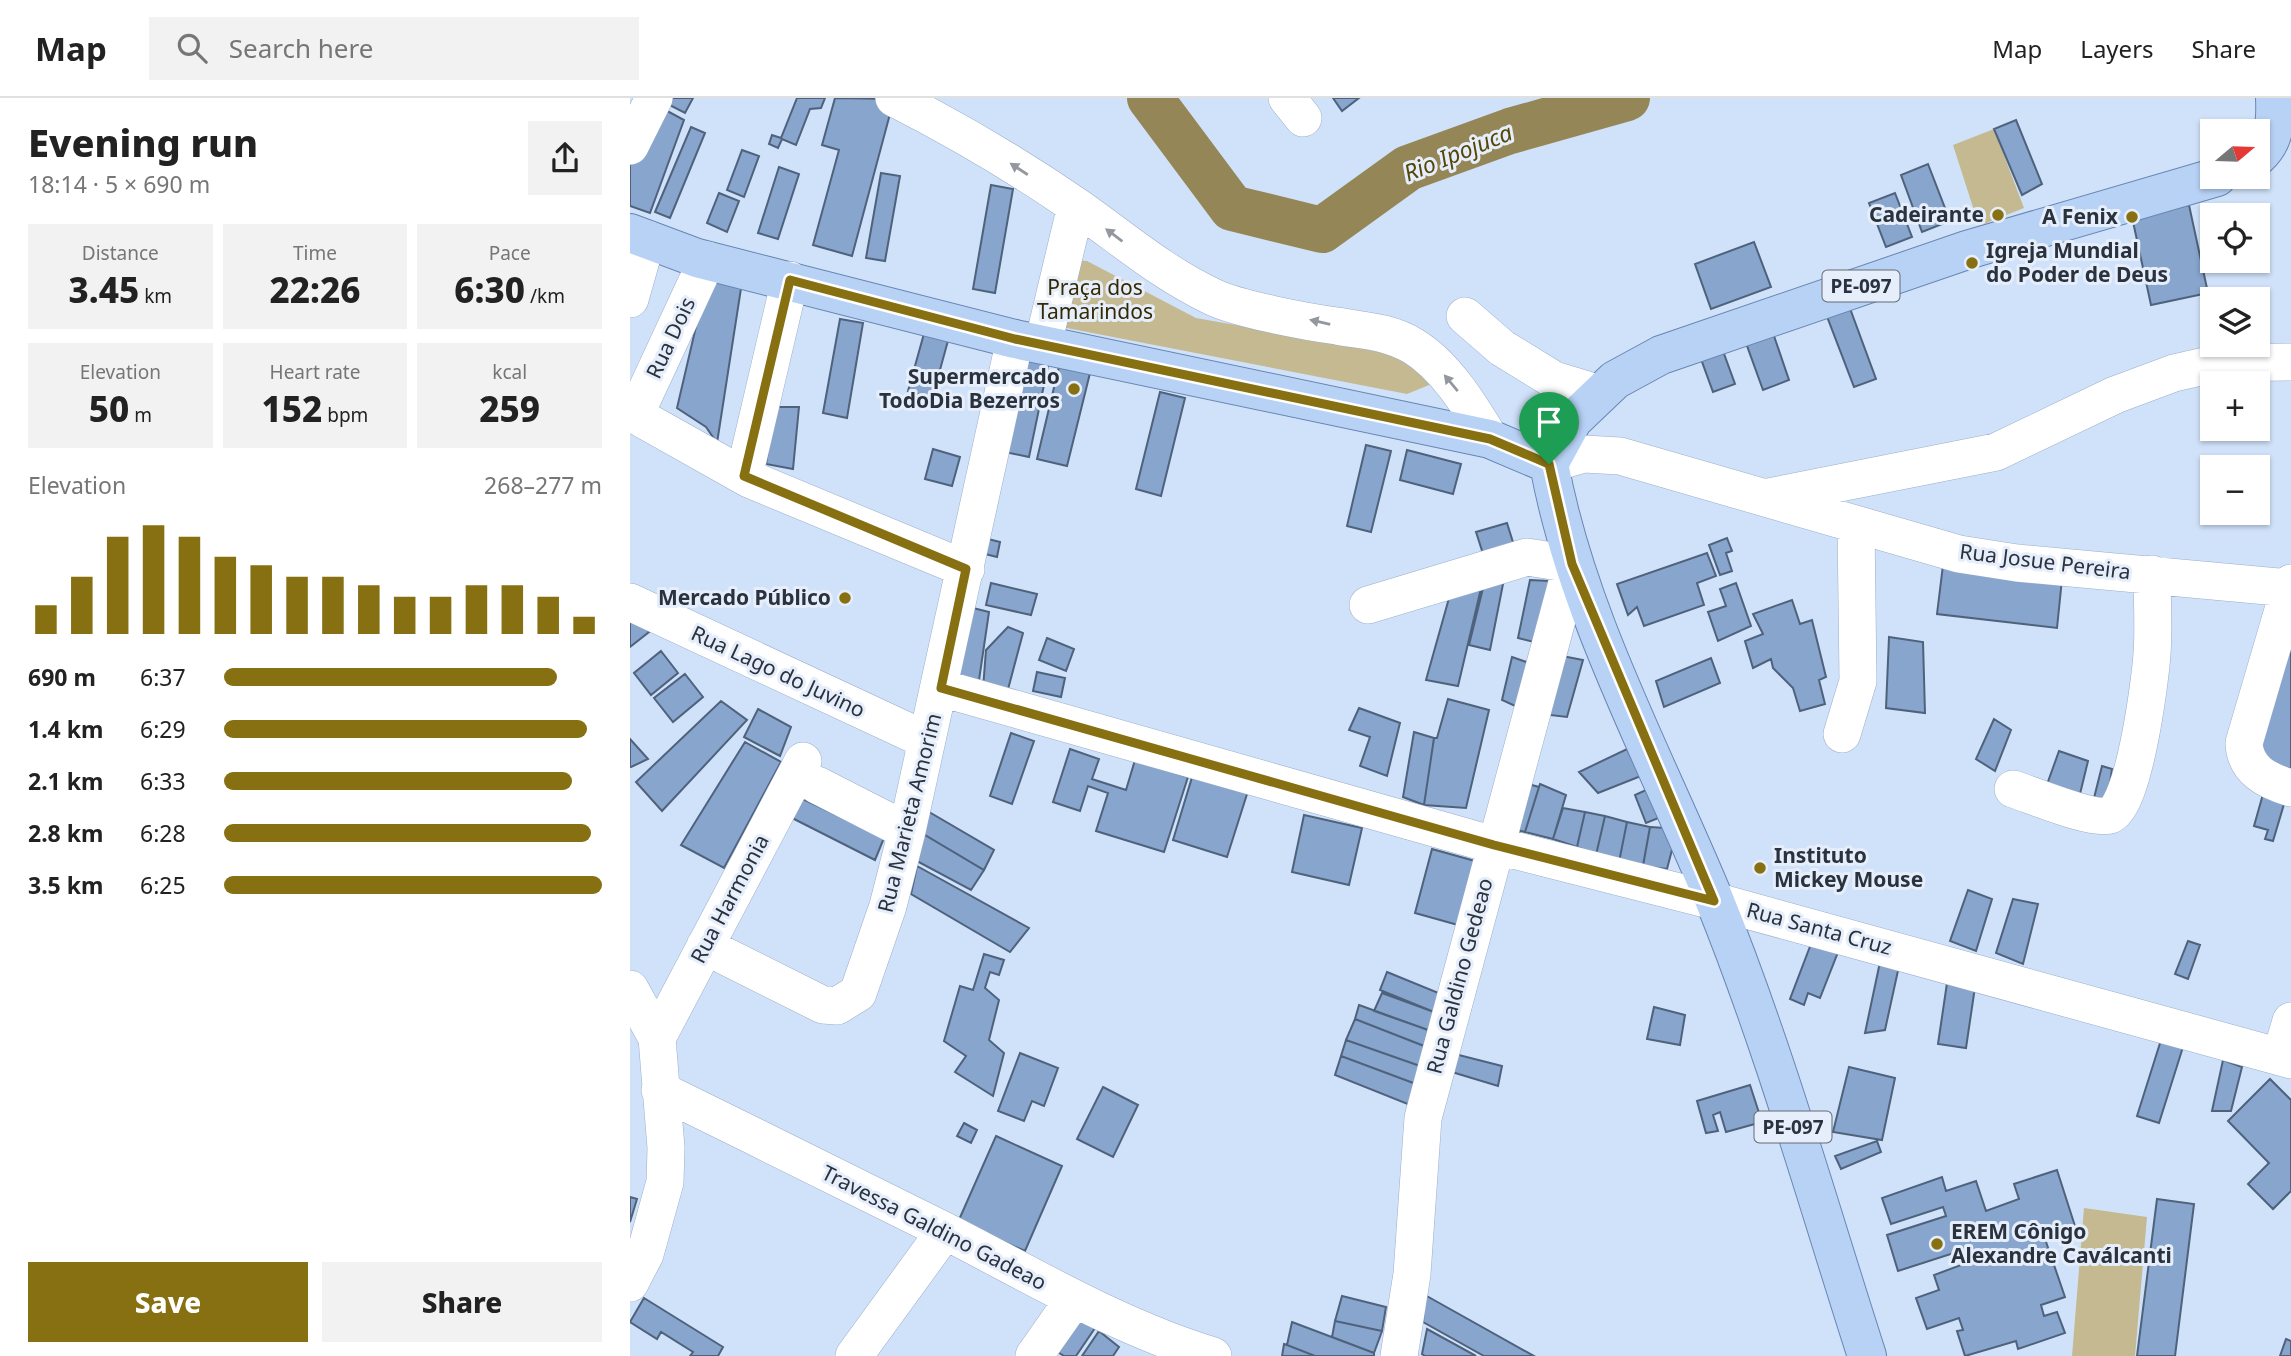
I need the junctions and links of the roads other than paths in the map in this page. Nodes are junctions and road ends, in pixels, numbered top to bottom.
1 (654, 98) edge
2 (894, 98) edge
3 (2274, 98) edge
4 (630, 146) edge
5 (2272, 149) edge
6 (2200, 182) edge
7 (1076, 206) junction
8 (639, 236) edge
9 (708, 260) junction
10 (790, 280) junction
11 (630, 299) edge
12 (1465, 316) dead end
13 (1029, 341) junction
14 (2291, 362) edge
15 (1600, 394) junction
16 (633, 414) edge
17 (1490, 439) junction
18 (1549, 464) junction
19 (744, 476) junction
20 (1765, 497) junction
21 (1856, 526) junction
22 (1572, 564) junction
23 (966, 569) junction
24 (2152, 573) junction
25 (2290, 585) edge
26 (630, 602) edge
27 (1368, 605) dead end
28 (941, 688) junction
29 (1842, 734) dead end
30 (926, 740) junction
31 (2291, 788) edge
32 (2013, 789) dead end
33 (907, 831) junction
34 (1494, 845) junction
35 (1714, 901) junction
36 (705, 946) junction
37 (630, 989) edge
38 (657, 1038) junction
39 (2288, 1045) edge
40 (660, 1090) junction
41 (945, 1231) junction
42 (630, 1283) edge
43 (1074, 1299) junction
44 (865, 1351) edge
45 (1034, 1356) edge
46 (1213, 1356) edge
47 (1399, 1356) edge
48 (1867, 1356) edge

1 - 4 street
7 -> 2 street
3 - 5 main road
6 - 15 main road, PE-097
7 - 13 street, Rua Marieta Amorim
17 -> 7 street
8 - 9 main road
8 - 11 street
9 - 10 main road
9 - 16 street, Rua Dois
10 - 13 main road
10 - 19 street
12 - 15 street
13 - 17 main road
13 - 23 street, Rua Marieta Amorim
14 - 20 street
15 - 18 main road, PE-097
16 - 19 street
17 - 18 main road
18 - 20 street, Rua Josue Pereira
18 - 22 main road, PE-097
19 - 23 street
20 - 21 street, Rua Josue Pereira
21 - 24 street, Rua Josue Pereira
21 - 29 street
22 - 27 street
22 - 34 street, Rua Galdino Gedeao
22 - 35 main road, PE-097
23 - 28 street, Rua Marieta Amorim
24 - 25 street, Rua Josue Pereira
24 - 32 street, Rua Josue Pereira
25 - 31 street
26 - 30 street, Rua Lago do Juvino
28 - 30 street, Rua Marieta Amorim
28 - 34 street, Rua Santa Cruz
30 - 33 street, Rua Marieta Amorim
33 - 36 street, Rua Harmonia
33 - 36 street, Rua Marieta Amorim
34 - 35 street, Rua Santa Cruz
34 - 47 street, Rua Galdino Gedeao
35 - 39 street, Rua Santa Cruz
35 - 48 main road, PE-097
36 - 38 street, Rua Harmonia
37 - 38 street
38 - 40 street
40 - 41 street, Travessa Galdino Gadeao
40 - 42 street
41 - 43 street, Travessa Galdino Gadeao
41 - 44 street
43 - 45 street
43 - 46 street, Travessa Galdino Gadeao

